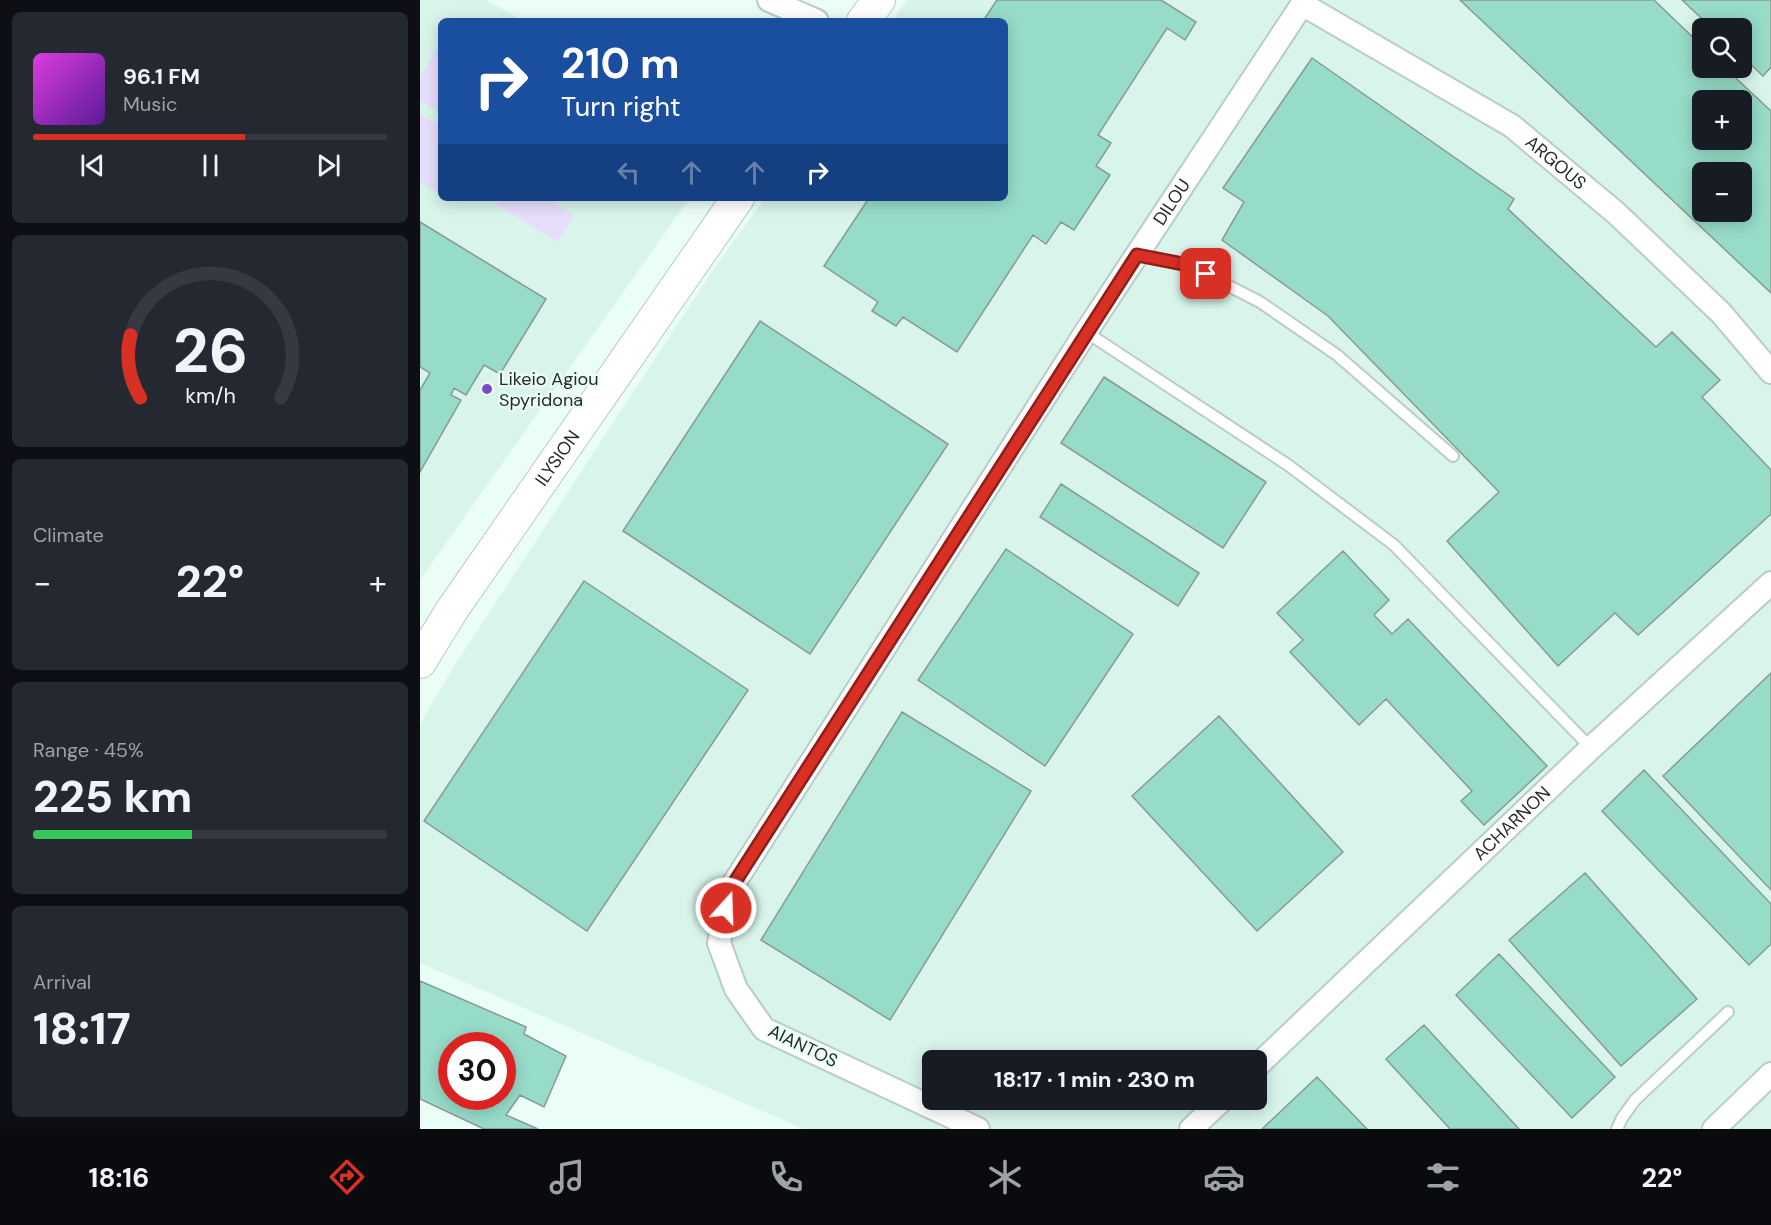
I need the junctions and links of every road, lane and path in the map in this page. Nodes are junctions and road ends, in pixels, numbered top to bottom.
1 (770, 0) edge
2 (879, 0) edge
3 (1303, 2) edge
4 (810, 18) edge
5 (865, 18) edge
6 (736, 201) edge
7 (1137, 255) junction
8 (1086, 332) junction
9 (1771, 372) edge
10 (1453, 456) dead end
11 (1771, 583) edge
12 (420, 662) edge
13 (1592, 748) junction
14 (729, 891) joint
15 (1728, 1012) dead end
16 (1267, 1057) edge
17 (1771, 1074) edge
18 (1211, 1110) edge
19 (978, 1129) edge
20 (1191, 1129) edge
21 (1617, 1129) edge
22 (1714, 1129) edge

1 - 4 street
2 - 5 street
3 - 7 street, DILOU
3 - 9 street, ARGOUS
6 - 12 street, ILYSION
7 - 8 street, DILOU
7 - 10 lane
8 - 13 lane
8 - 14 street, DILOU
11 - 13 street, ACHARNON
13 - 16 street, ACHARNON
14 - 19 street, AIANTOS
15 - 21 lane
17 - 22 street
18 - 20 street

